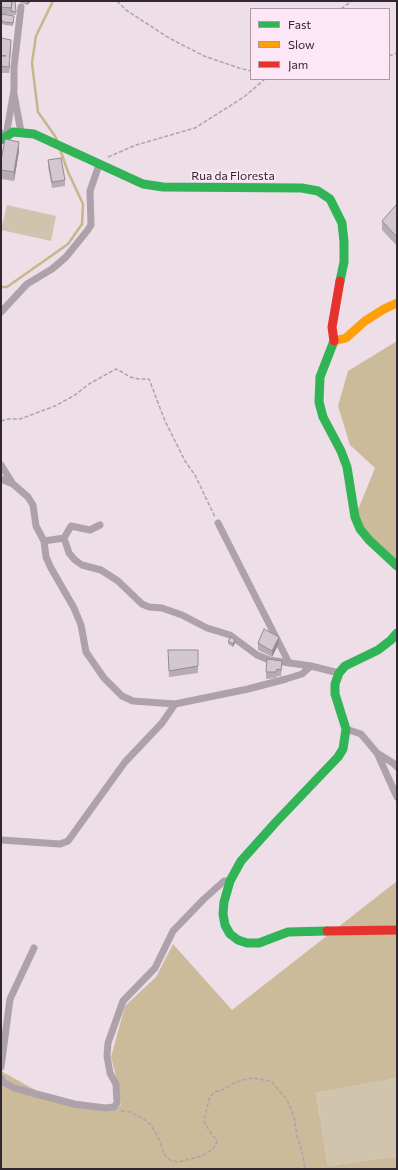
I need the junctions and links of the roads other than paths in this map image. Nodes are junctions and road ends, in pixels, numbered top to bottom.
1 (21, 7) dead end
2 (14, 90) junction
3 (21, 132) junction
4 (3, 136) edge
5 (99, 164) junction
6 (397, 303) edge
7 (1, 312) edge
8 (334, 341) junction
9 (1, 465) edge
10 (1, 479) edge
11 (13, 484) junction
12 (218, 523) road end
13 (100, 526) dead end
14 (64, 538) junction
15 (44, 541) junction
16 (397, 566) edge
17 (397, 633) edge
18 (289, 663) junction
19 (311, 666) junction
20 (339, 673) junction
21 (175, 704) junction
22 (346, 729) junction
23 (377, 753) junction
24 (397, 767) edge
25 (397, 797) edge
26 (1, 840) edge
27 (230, 881) junction
28 (397, 930) edge
29 (34, 948) dead end
30 (1, 1067) edge
31 (1, 1078) edge

1 - 2 street
2 - 3 street
2 - 4 street
3 - 4 street, Rua da Floresta
3 - 5 street, Rua da Floresta
5 - 7 street
5 - 8 street, Rua da Floresta
6 - 8 street
8 - 16 street
9 - 11 street
10 - 11 street
11 - 15 street
12 - 18 street
13 - 14 street
14 - 15 street
14 - 18 street
15 - 21 street
17 - 20 street
18 - 19 street
19 - 20 street
19 - 21 street
20 - 22 street
21 - 26 street
22 - 23 street
22 - 27 street
23 - 24 street
23 - 25 street
27 - 28 street
27 - 31 street
29 - 30 street

